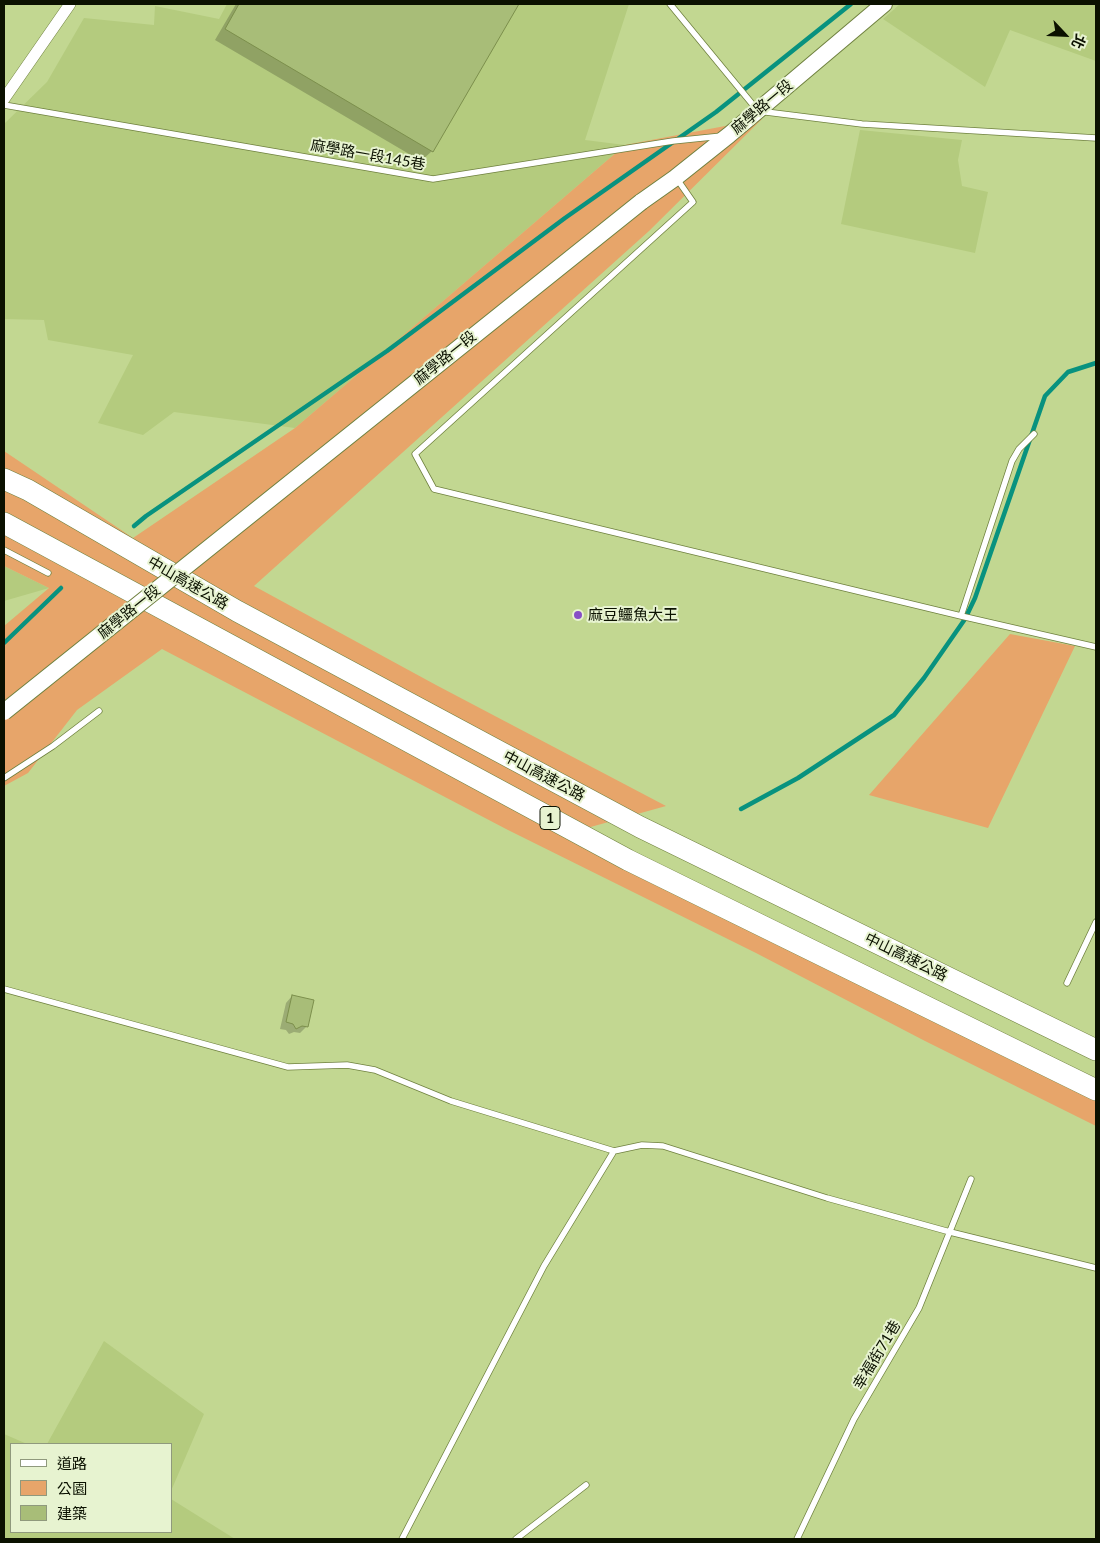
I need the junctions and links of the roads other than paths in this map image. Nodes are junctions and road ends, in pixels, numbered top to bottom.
1 (70, 4) edge
2 (670, 4) edge
3 (884, 4) edge
4 (4, 99) edge
5 (4, 105) edge
6 (758, 111) junction
7 (729, 135) junction
8 (1096, 138) edge
9 (675, 178) junction
10 (1034, 434) dead end
11 (4, 471) edge
12 (4, 479) edge
13 (28, 490) junction
14 (7, 526) edge
15 (4, 550) edge
16 (48, 573) dead end
17 (961, 616) junction
18 (1096, 647) edge
19 (99, 711) dead end
20 (4, 712) edge
21 (4, 778) edge
22 (1096, 922) edge
23 (1067, 983) dead end
24 (4, 989) edge
25 (1096, 1050) edge
26 (1096, 1090) edge
27 (614, 1151) junction
28 (971, 1180) dead end
29 (950, 1232) junction
30 (1096, 1268) edge
31 (586, 1485) dead end
32 (402, 1539) edge
33 (516, 1539) edge
34 (797, 1539) edge

1 - 4 street
2 - 6 lane
3 - 6 main road, 麻學路一段
5 - 7 lane, 麻學路一段145巷
6 - 7 main road, 麻學路一段
6 - 8 lane
7 - 9 main road, 麻學路一段
9 - 17 lane
9 - 20 main road, 麻學路一段, bridge
10 - 17 lane
11 - 13 highway
12 - 13 highway, 中山高速公路 / 1
13 - 25 highway, 中山高速公路 / 1
14 - 26 highway, 1
15 - 16 lane
17 - 18 lane
19 - 21 lane
22 - 23 lane
24 - 27 lane
27 - 29 lane
27 - 32 lane
28 - 29 lane, 幸福街71巷
29 - 30 lane
29 - 34 lane, 幸福街71巷
31 - 33 lane

